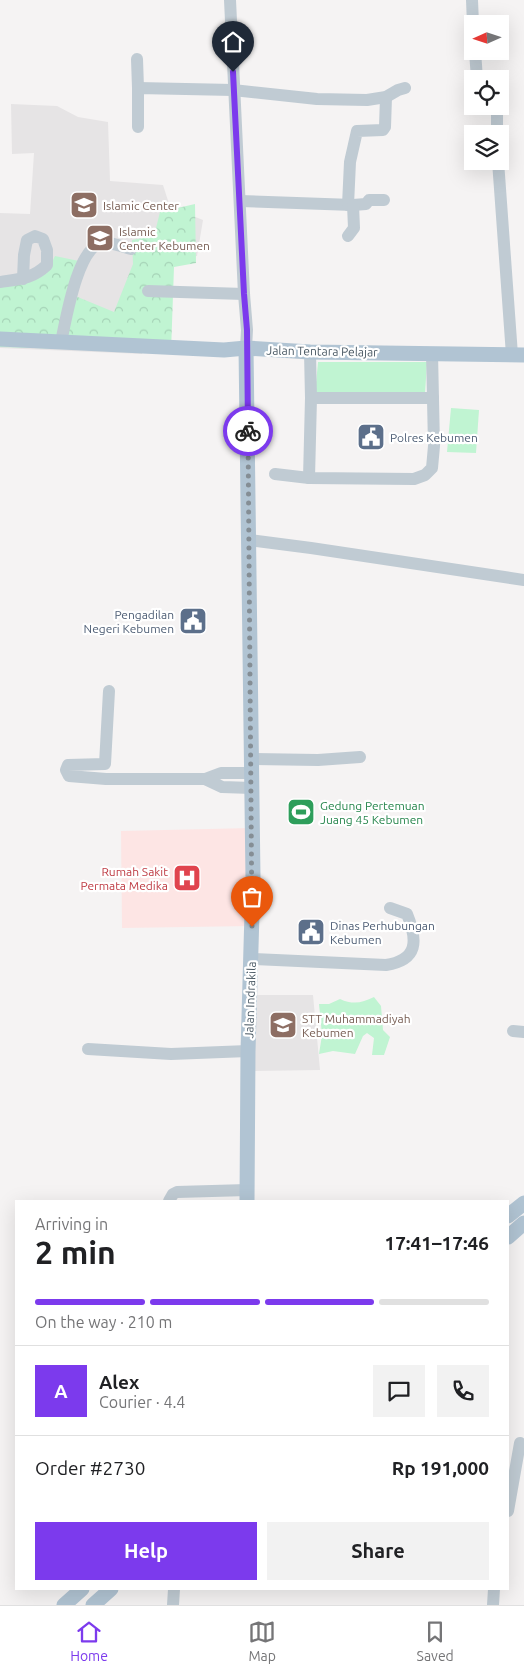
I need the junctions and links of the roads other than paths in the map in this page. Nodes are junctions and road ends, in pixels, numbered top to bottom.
1 (230, 0) edge
2 (472, 0) edge
3 (473, 15) edge
4 (138, 59) dead end
5 (138, 88) junction
6 (404, 88) dead end
7 (233, 90) junction
8 (386, 97) junction
9 (138, 126) dead end
10 (499, 170) edge
11 (384, 200) dead end
12 (240, 201) junction
13 (350, 205) junction
14 (348, 236) dead end
15 (132, 249) dead end
16 (23, 279) dead end
17 (0, 282) edge
18 (148, 291) dead end
19 (244, 294) junction
20 (0, 338) edge
21 (61, 342) junction
22 (246, 348) junction
23 (310, 352) junction
24 (432, 353) junction
25 (518, 355) edge
26 (311, 398) junction
27 (433, 398) junction
28 (275, 474) dead end
29 (309, 478) junction
30 (249, 540) junction
31 (524, 580) edge
32 (110, 691) dead end
33 (360, 757) dead end
34 (105, 764) junction
35 (251, 773) junction
36 (106, 779) junction
37 (390, 908) dead end
38 (252, 958) junction
39 (88, 1049) dead end
40 (248, 1051) junction
41 (247, 1196) edge
42 (170, 1200) edge
43 (524, 1203) edge
44 (509, 1215) edge
45 (524, 1223) edge
46 (509, 1236) edge
47 (520, 1443) dead end
48 (509, 1505) edge
49 (81, 1590) edge
50 (110, 1590) edge
51 (174, 1590) edge
52 (494, 1590) edge
53 (64, 1605) edge
54 (93, 1605) edge
55 (173, 1605) edge
56 (493, 1605) edge

1 - 7 street
2 - 3 street
4 - 5 street
5 - 7 street
5 - 9 street
6 - 8 street
7 - 8 street
7 - 12 street
8 - 13 street
10 - 25 street
11 - 13 street
12 - 13 street
12 - 19 street
13 - 14 street
15 - 21 street
16 - 17 street
18 - 19 street
19 - 22 street
20 - 21 main road, Jalan Tentara Pelajar
21 - 22 main road, Jalan Tentara Pelajar
22 - 23 main road, Jalan Tentara Pelajar
22 - 30 main road, Jalan Indrakila
23 - 24 main road, Jalan Tentara Pelajar
23 - 26 street
24 - 25 main road, Jalan Tentara Pelajar
24 - 27 street
26 - 27 street
26 - 29 street
27 - 29 street
28 - 29 street
30 - 31 street
30 - 35 main road, Jalan Indrakila
32 - 34 street
33 - 35 street
34 - 36 street
34 - 36 street
35 - 36 street
35 - 38 main road, Jalan Indrakila
37 - 38 street
38 - 40 main road, Jalan Indrakila
39 - 40 street
40 - 41 main road, Jalan Indrakila
41 - 42 street
43 - 44 main road
45 - 46 main road
47 - 48 street
49 - 53 main road
50 - 54 main road
51 - 55 street
52 - 56 street

